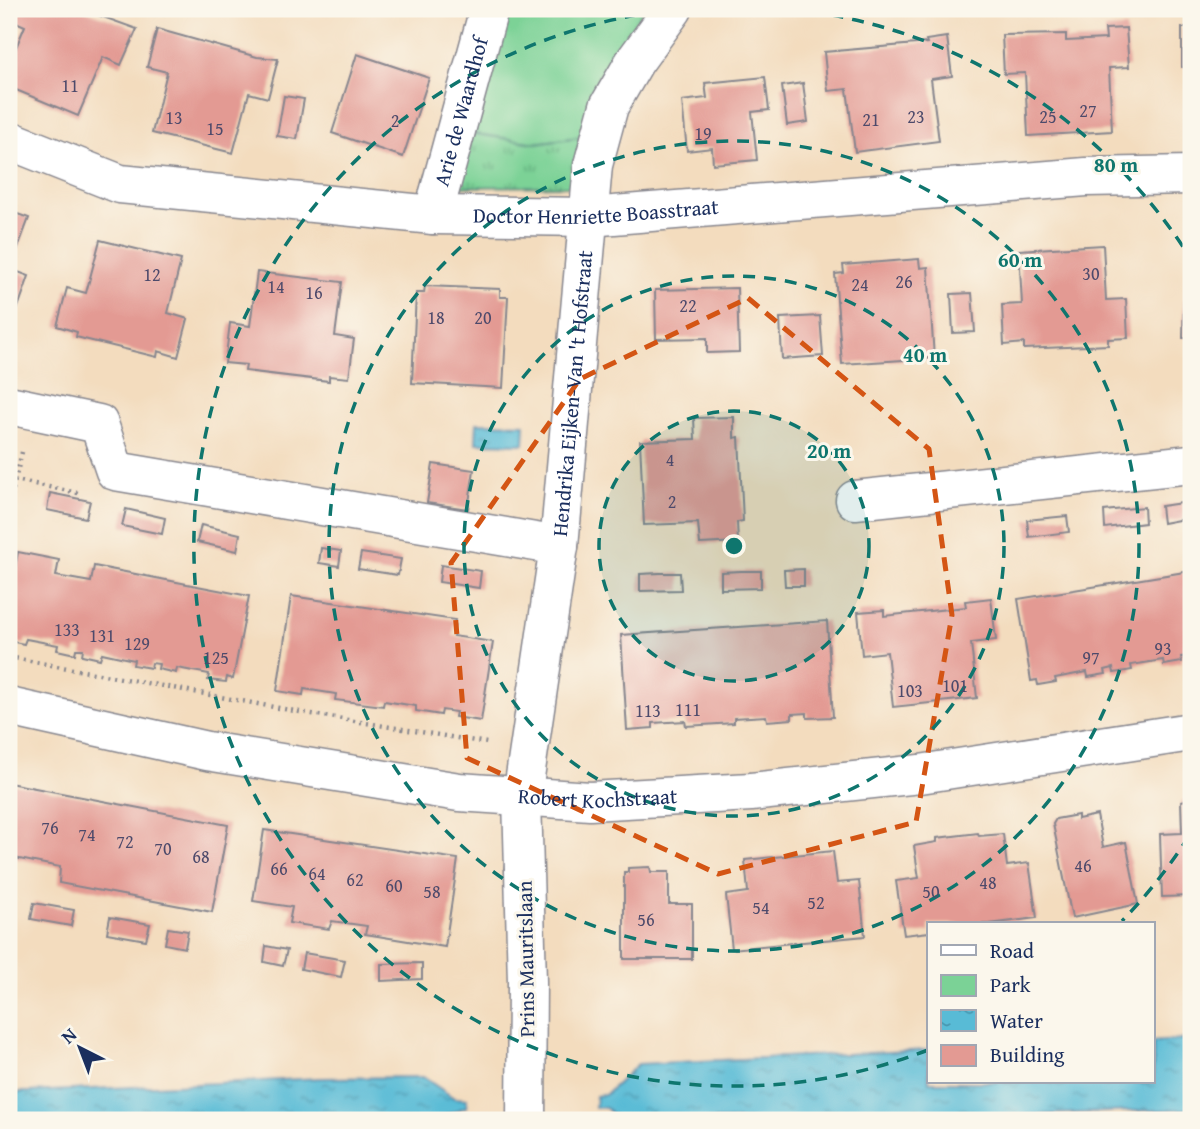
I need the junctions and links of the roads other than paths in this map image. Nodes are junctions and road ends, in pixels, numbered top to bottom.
1 (489, 9) edge
2 (673, 9) edge
3 (9, 140) edge
4 (1191, 175) edge
5 (433, 215) junction
6 (589, 217) junction
7 (9, 405) edge
8 (1191, 464) edge
9 (855, 500) dead end
10 (559, 546) junction
11 (9, 707) edge
12 (1191, 732) edge
13 (522, 797) junction
14 (526, 1120) edge

1 - 5 street, Arie de Waardhof
2 - 6 street, Hendrika Eijken-Van 't Hofstraat
3 - 5 street, Doctor Henriette Boasstraat
4 - 6 street, Doctor Henriette Boasstraat
5 - 6 street, Doctor Henriette Boasstraat
6 - 10 street, Hendrika Eijken-Van 't Hofstraat
7 - 10 street
8 - 9 street
10 - 13 street, Hendrika Eijken-Van 't Hofstraat
11 - 13 street, Robert Kochstraat
12 - 13 street, Robert Kochstraat
13 - 14 street, Prins Mauritslaan

